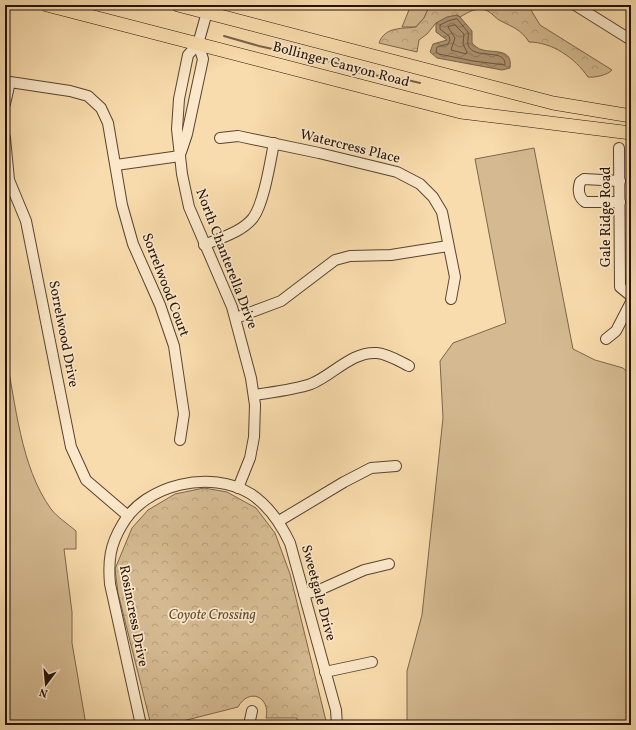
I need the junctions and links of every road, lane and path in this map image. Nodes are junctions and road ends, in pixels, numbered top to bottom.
1 (47, 5) edge
2 (178, 5) edge
3 (575, 5) edge
4 (208, 9) edge
5 (631, 40) edge
6 (198, 44) junction
7 (5, 104) edge
8 (631, 116) edge
9 (631, 133) edge
10 (5, 138) edge
11 (220, 138) dead end
12 (274, 143) junction
13 (620, 148) dead end
14 (180, 156) junction
15 (116, 165) junction
16 (620, 181) junction
17 (620, 202) junction
18 (204, 245) junction
19 (448, 246) junction
20 (631, 296) edge
21 (451, 298) dead end
22 (631, 302) edge
23 (236, 318) junction
24 (606, 339) dead end
25 (409, 366) dead end
26 (254, 394) junction
27 (180, 440) dead end
28 (396, 466) dead end
29 (238, 488) junction
30 (128, 516) junction
31 (279, 522) junction
32 (389, 564) dead end
33 (304, 594) junction
34 (372, 662) dead end
35 (325, 672) junction
36 (252, 711) dead end
37 (141, 725) edge
38 (249, 725) edge
39 (337, 725) edge

1 - 6 main road, Bollinger Canyon Road
2 - 4 main road, Bollinger Canyon Road
3 - 5 street
4 - 6 street, North Chanterella Drive
4 - 8 main road, Bollinger Canyon Road
6 - 9 main road, Bollinger Canyon Road
6 - 14 street, North Chanterella Drive
6 - 14 street, North Chanterella Drive
7 - 15 street
10 - 30 street, Sorrelwood Drive
11 - 12 street, Watercress Place
12 - 18 street
12 - 19 street, Watercress Place
13 - 16 street, Gale Ridge Road
14 - 15 street
14 - 18 street, North Chanterella Drive
15 - 27 street, Sorrelwood Court
16 - 17 street, Gale Ridge Road
16 - 17 street
17 - 20 street, Gale Ridge Road
18 - 23 street, North Chanterella Drive
19 - 21 street, Watercress Place
19 - 23 street
22 - 24 street
23 - 26 street, North Chanterella Drive
25 - 26 street
26 - 29 street, North Chanterella Drive
28 - 31 street
29 - 30 street, Rosincress Drive
29 - 31 street, Sweetgale Drive
30 - 37 street, Rosincress Drive
31 - 33 street, Sweetgale Drive
32 - 33 street
33 - 35 street, Sweetgale Drive
34 - 35 street
35 - 39 street, Sweetgale Drive
36 - 38 street

